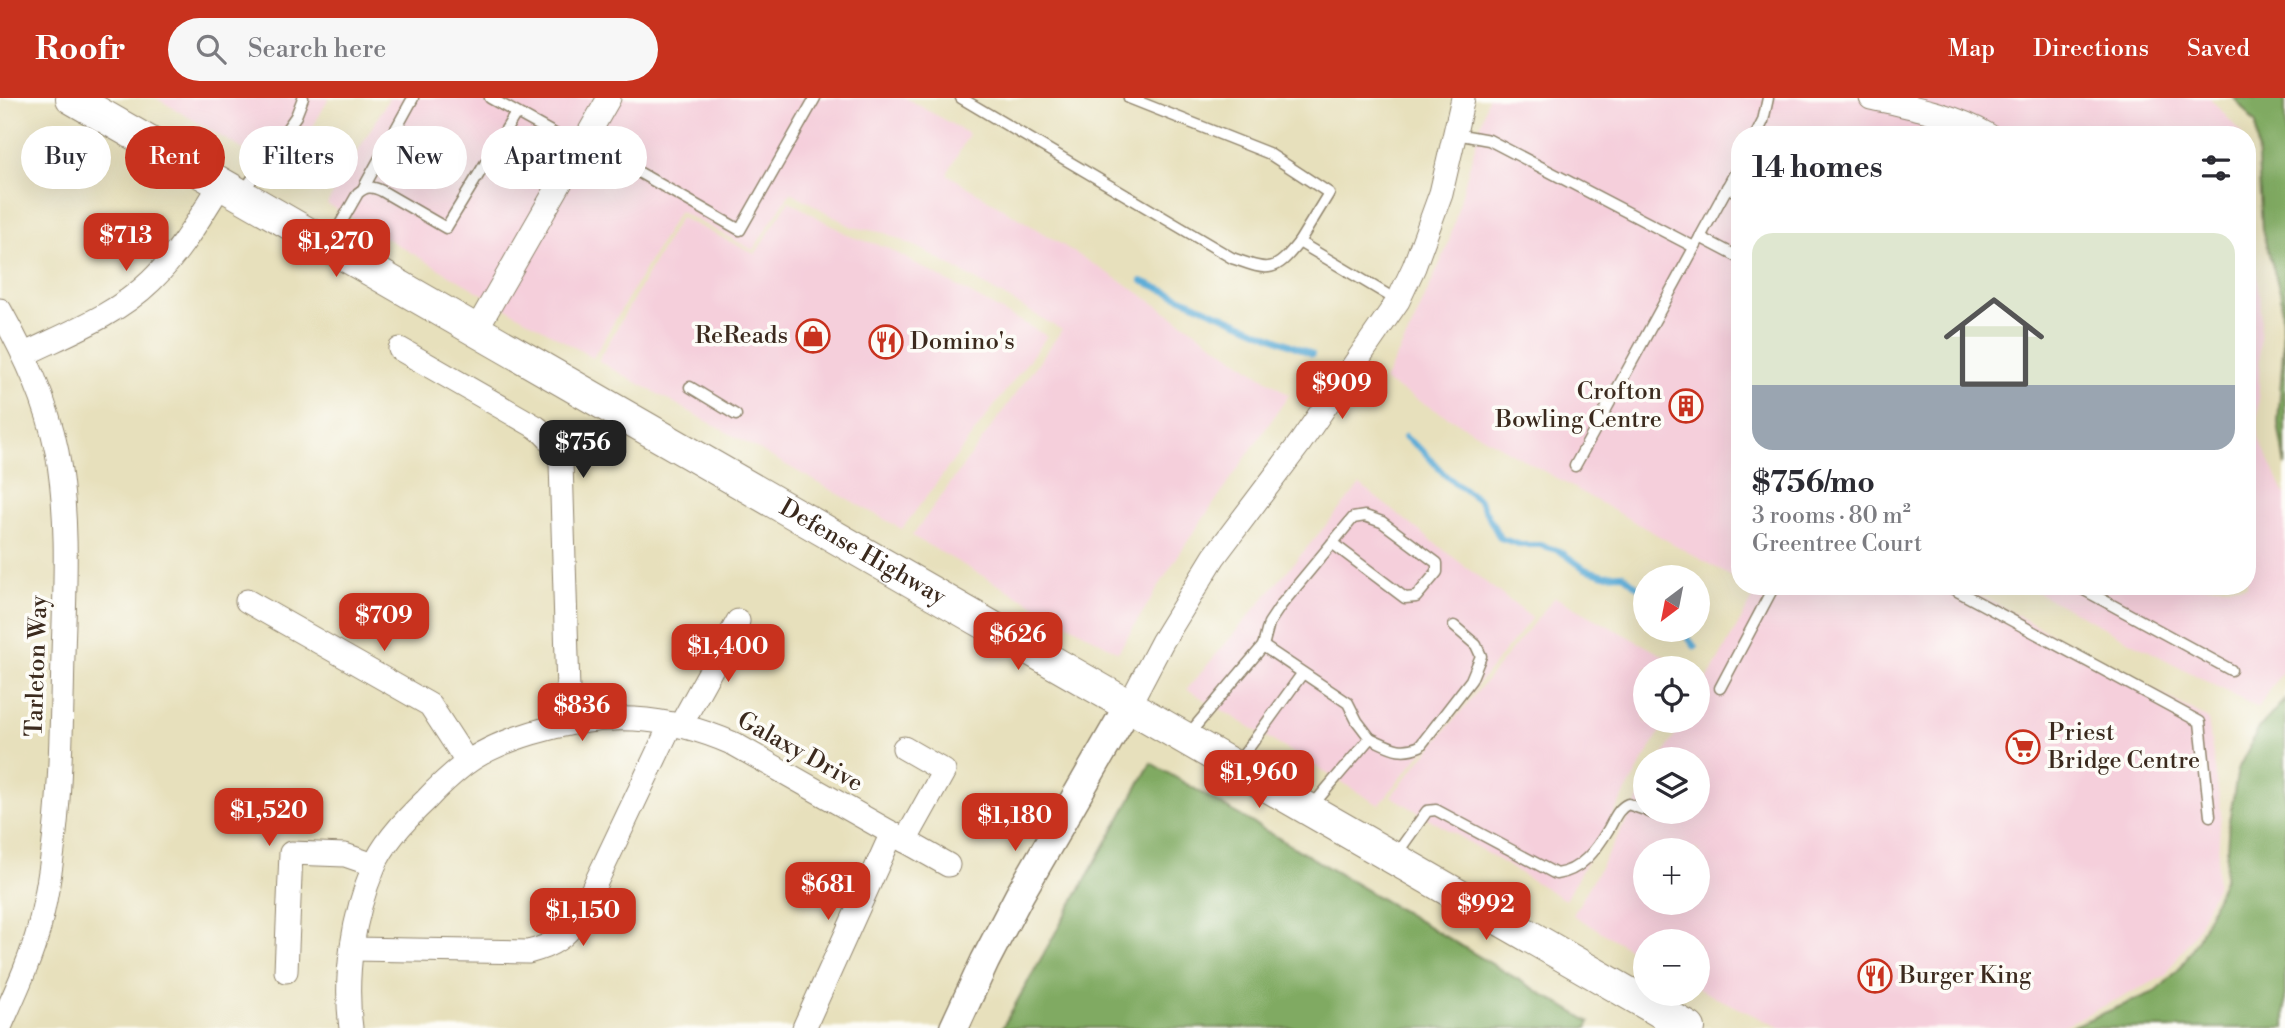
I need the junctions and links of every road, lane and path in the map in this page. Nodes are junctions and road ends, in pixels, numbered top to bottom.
1 (72, 98) edge
2 (303, 98) edge
3 (413, 98) edge
4 (490, 98) edge
5 (608, 98) edge
6 (815, 98) edge
7 (961, 98) edge
8 (1129, 98) edge
9 (1463, 98) edge
10 (1768, 98) edge
11 (1871, 98) edge
12 (516, 113) junction
13 (543, 126) edge
14 (593, 126) edge
15 (1760, 126) edge
16 (1972, 126) edge
17 (1455, 134) junction
18 (647, 180) edge
19 (1731, 180) edge
20 (364, 187) junction
21 (1727, 187) junction
22 (231, 189) junction
23 (557, 189) edge
24 (1731, 189) edge
25 (1299, 242) junction
26 (1697, 242) junction
27 (329, 244) junction
28 (1731, 255) edge
29 (1398, 301) junction
30 (0, 310) edge
31 (476, 330) junction
32 (400, 349) dead end
33 (24, 354) junction
34 (690, 387) dead end
35 (736, 415) dead end
36 (1575, 466) dead end
37 (1332, 543) junction
38 (1769, 595) edge
39 (1965, 595) edge
40 (2094, 595) edge
41 (247, 601) dead end
42 (738, 621) dead end
43 (1454, 626) dead end
44 (1263, 646) junction
45 (2231, 670) dead end
46 (1302, 674) junction
47 (1720, 688) dead end
48 (1129, 705) junction
49 (569, 722) junction
50 (675, 725) junction
51 (1186, 738) junction
52 (1370, 738) junction
53 (904, 748) dead end
54 (467, 762) junction
55 (1236, 766) junction
56 (1633, 806) edge
57 (1309, 809) junction
58 (2210, 817) dead end
59 (899, 837) junction
60 (1394, 858) junction
61 (374, 865) junction
62 (948, 865) dead end
63 (352, 949) junction
64 (286, 971) dead end
65 (0, 1027) edge
66 (351, 1028) edge
67 (804, 1028) edge
68 (954, 1028) edge
69 (1689, 1028) edge

1 - 22 main road, Defense Highway
2 - 22 lane
3 - 20 lane
4 - 12 lane
5 - 14 street
6 - 18 lane
7 - 25 lane
8 - 25 lane
9 - 17 street
10 - 15 lane
11 - 16 street
12 - 13 lane
12 - 20 lane
17 - 26 lane
17 - 29 street
19 - 21 lane
20 - 27 lane
21 - 24 lane
21 - 26 lane
22 - 27 main road, Defense Highway
22 - 33 street
23 - 31 street
25 - 29 lane
26 - 28 lane
26 - 36 lane
27 - 31 main road, Defense Highway
29 - 48 street
30 - 33 street, Tarleton Way
31 - 48 main road, Defense Highway
32 - 49 street
33 - 65 street, Tarleton Way
34 - 35 lane
37 - 37 lane
37 - 44 lane
38 - 47 lane
39 - 58 lane
40 - 45 lane
41 - 54 street
42 - 50 street
43 - 52 lane
44 - 46 lane
44 - 51 lane
46 - 52 lane
46 - 55 lane
48 - 51 main road, Defense Highway
48 - 68 street
49 - 50 street, Galaxy Drive
49 - 54 street, Galaxy Drive
50 - 59 street, Galaxy Drive
50 - 63 street
51 - 55 main road, Defense Highway
52 - 57 lane
53 - 59 street
54 - 61 street, Galaxy Drive
55 - 57 main road, Defense Highway
56 - 60 lane
57 - 60 main road, Defense Highway
59 - 62 street, Galaxy Drive
59 - 67 street
60 - 69 main road, Defense Highway
61 - 63 street, Galaxy Drive
61 - 64 street
63 - 66 street, Galaxy Drive

